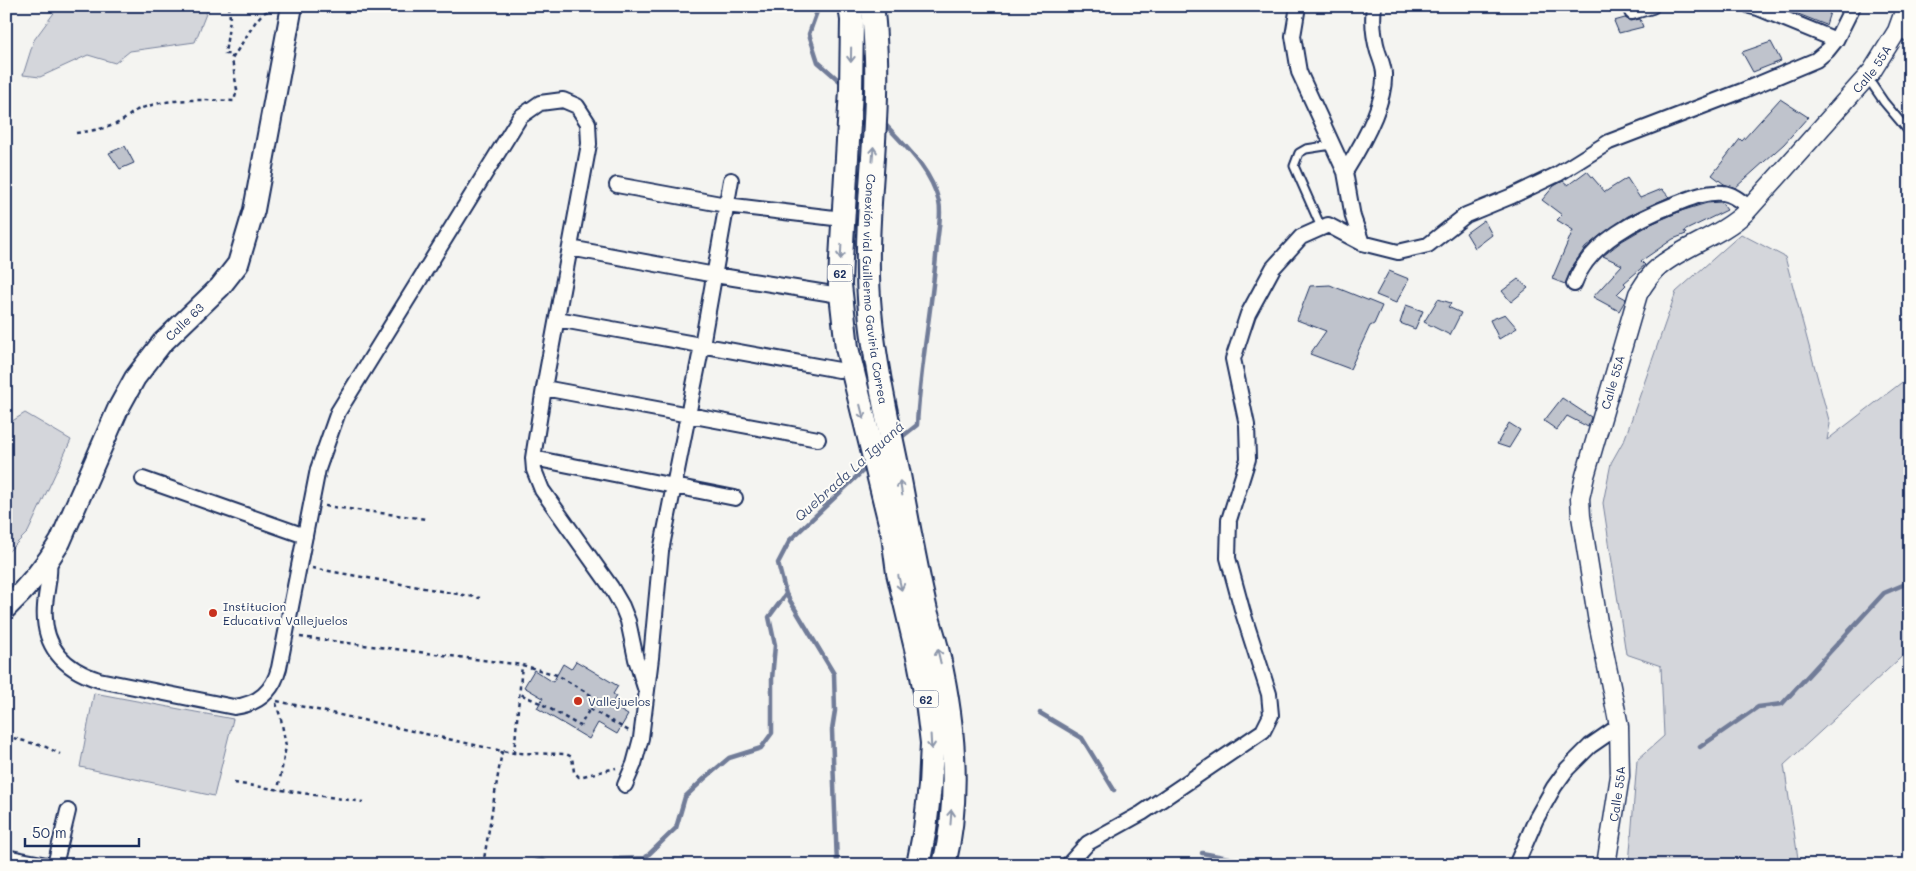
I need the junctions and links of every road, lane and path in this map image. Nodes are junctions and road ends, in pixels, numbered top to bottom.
1 (229, 6) edge
2 (850, 6) edge
3 (872, 6) edge
4 (1298, 6) edge
5 (1374, 6) edge
6 (1652, 6) edge
7 (1750, 6) edge
8 (1853, 6) edge
9 (1906, 6) edge
10 (287, 7) edge
11 (1632, 12) dead end
12 (1903, 35) edge
13 (1836, 40) junction
14 (232, 59) junction
15 (1866, 76) junction
16 (76, 133) dead end
17 (1910, 133) edge
18 (1332, 144) junction
19 (1345, 172) junction
20 (731, 180) dead end
21 (617, 185) dead end
22 (726, 205) junction
23 (1750, 208) junction
24 (834, 218) dead end
25 (1322, 228) junction
26 (1362, 243) junction
27 (570, 248) junction
28 (715, 275) junction
29 (1574, 284) dead end
30 (833, 294) dead end
31 (557, 319) junction
32 (702, 345) junction
33 (839, 370) dead end
34 (544, 388) junction
35 (688, 416) junction
36 (818, 439) dead end
37 (534, 458) junction
38 (143, 478) dead end
39 (674, 486) junction
40 (735, 498) dead end
41 (311, 504) junction
42 (427, 519) dead end
43 (305, 536) junction
44 (901, 536) junction
45 (50, 560) junction
46 (299, 566) junction
47 (480, 598) dead end
48 (6, 608) edge
49 (286, 636) junction
50 (522, 665) junction
51 (646, 692) junction
52 (520, 694) junction
53 (590, 709) junction
54 (1619, 726) junction
55 (6, 736) edge
56 (641, 738) junction
57 (502, 751) junction
58 (514, 753) junction
59 (60, 754) dead end
60 (634, 764) junction
61 (234, 783) dead end
62 (625, 784) dead end
63 (278, 790) junction
64 (364, 802) dead end
65 (68, 811) dead end
66 (6, 858) edge
67 (484, 863) edge
68 (48, 865) edge
69 (55, 865) edge
70 (918, 865) edge
71 (944, 865) edge
72 (1068, 865) edge
73 (1516, 865) edge
74 (1606, 865) edge

1 - 14 path
2 -> 44 highway, Conexión vial Guillermo Gaviria Correa / 62
44 -> 3 highway, Conexión vial Guillermo Gaviria Correa / 62
4 - 18 street
5 - 19 street
6 - 11 street
7 - 13 street
8 - 13 street
9 - 12 street, Calle 55A
10 - 14 path
10 - 45 main road, Calle 63
12 - 15 street, Calle 55A
13 - 26 street
14 - 16 path
15 - 17 lane
15 - 23 street, Calle 55A
18 - 19 street
18 - 25 lane
19 - 26 street
20 - 22 street
21 - 22 street
22 - 24 street
22 - 28 street
23 - 29 street
23 - 54 street, Calle 55A
25 - 26 street
25 - 72 street
27 - 28 street
27 - 31 street
27 - 41 street
28 - 30 street
28 - 32 street
31 - 32 street
31 - 34 street
32 - 33 street
32 - 35 street
34 - 35 street
34 - 37 street
35 - 36 street
35 - 39 street
37 - 39 street
37 - 51 street
38 - 43 street
39 - 40 street
39 - 51 street
41 - 42 path
41 - 43 street
43 - 46 street
44 -> 70 highway, Conexión vial Guillermo Gaviria Correa / 62
71 -> 44 highway, Conexión vial Guillermo Gaviria Correa / 62
45 - 48 main road, Calle 63
45 - 49 street
46 - 47 path
46 - 49 street
49 - 50 path
50 - 52 path
50 - 53 path
51 - 56 street
52 - 53 path
52 - 58 path
53 - 56 path
54 - 73 street
54 - 74 street, Calle 55A
55 - 59 path
56 - 60 street
57 - 58 path
57 - 63 path
57 - 67 path
58 - 60 path
60 - 62 street
61 - 63 path
63 - 64 path
65 - 69 street
66 - 68 street

